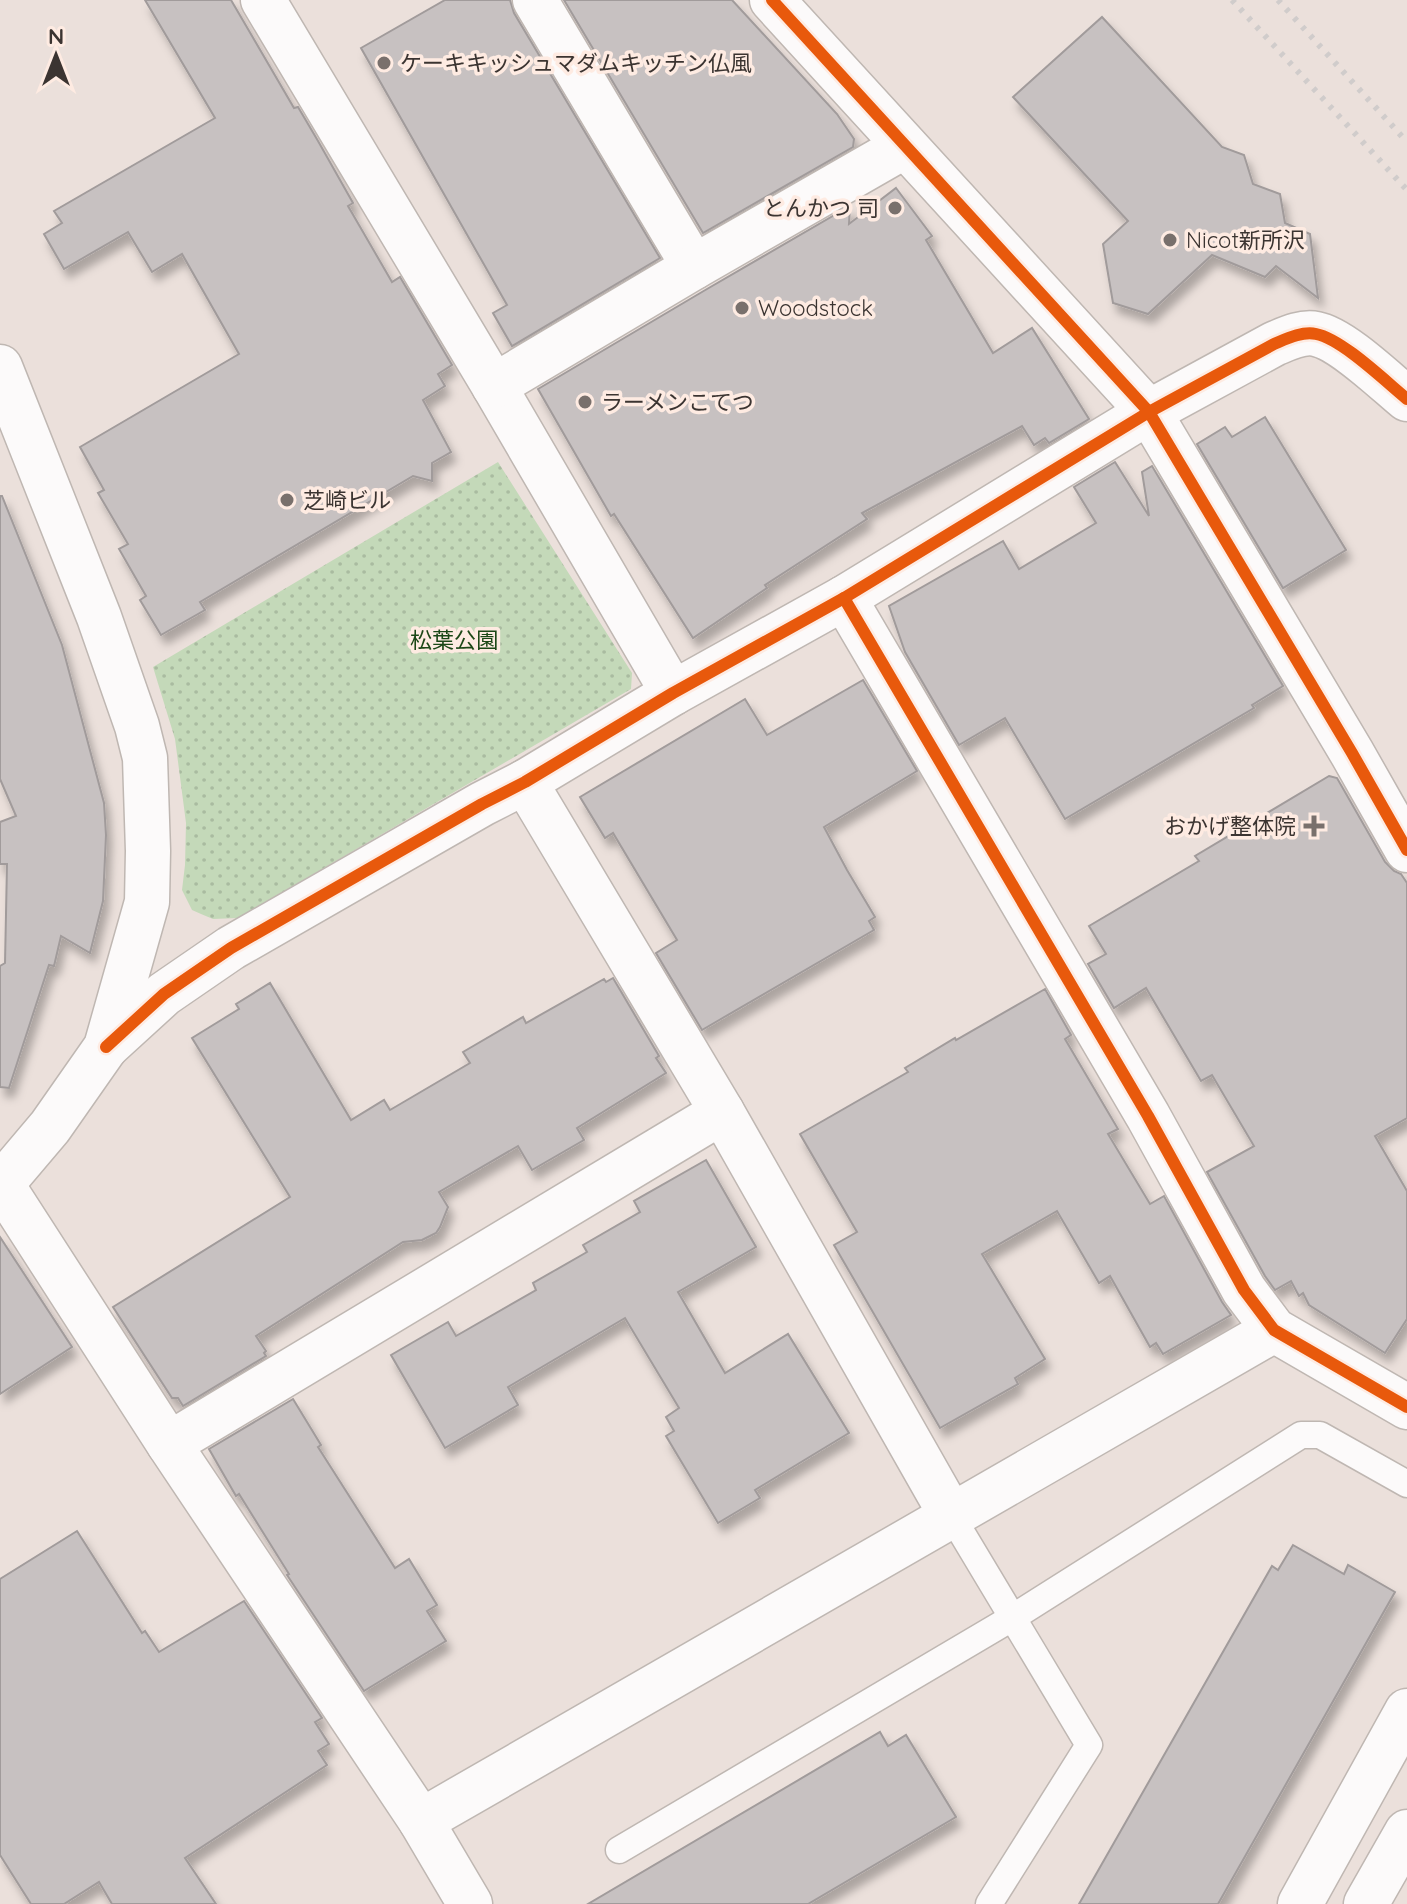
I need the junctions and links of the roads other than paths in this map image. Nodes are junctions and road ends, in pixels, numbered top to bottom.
1 (263, 0) edge
2 (535, 0) edge
3 (772, 0) edge
4 (905, 146) junction
5 (694, 267) junction
6 (0, 367) edge
7 (494, 386) junction
8 (1407, 399) edge
9 (1149, 412) junction
10 (844, 598) junction
11 (673, 693) junction
12 (525, 782) junction
13 (1407, 850) edge
14 (106, 1047) junction
15 (722, 1112) junction
16 (1, 1184) edge
17 (1274, 1330) junction
18 (1407, 1407) edge
19 (169, 1444) junction
20 (1407, 1484) edge
21 (951, 1515) junction
22 (1012, 1618) junction
23 (1407, 1711) edge
24 (421, 1821) junction
25 (1407, 1832) edge
26 (619, 1850) dead end
27 (470, 1904) edge
28 (989, 1904) edge
29 (1300, 1904) edge
30 (1366, 1904) edge

1 - 7 street
2 - 5 street
3 - 4 street
4 - 5 street
4 - 9 street
5 - 7 street
6 - 14 street
7 - 11 street
8 - 9 street
9 - 10 street
9 - 13 street
10 - 11 street
10 - 17 street
11 - 12 street
12 - 14 street
12 - 15 street
14 - 16 street
15 - 19 street
15 - 21 street
16 - 19 street
17 - 18 street
17 - 21 street
19 - 24 street
20 - 22 lane
21 - 22 lane
21 - 24 street
22 - 26 lane
22 - 28 lane
23 - 29 street
24 - 27 street
25 - 30 street

